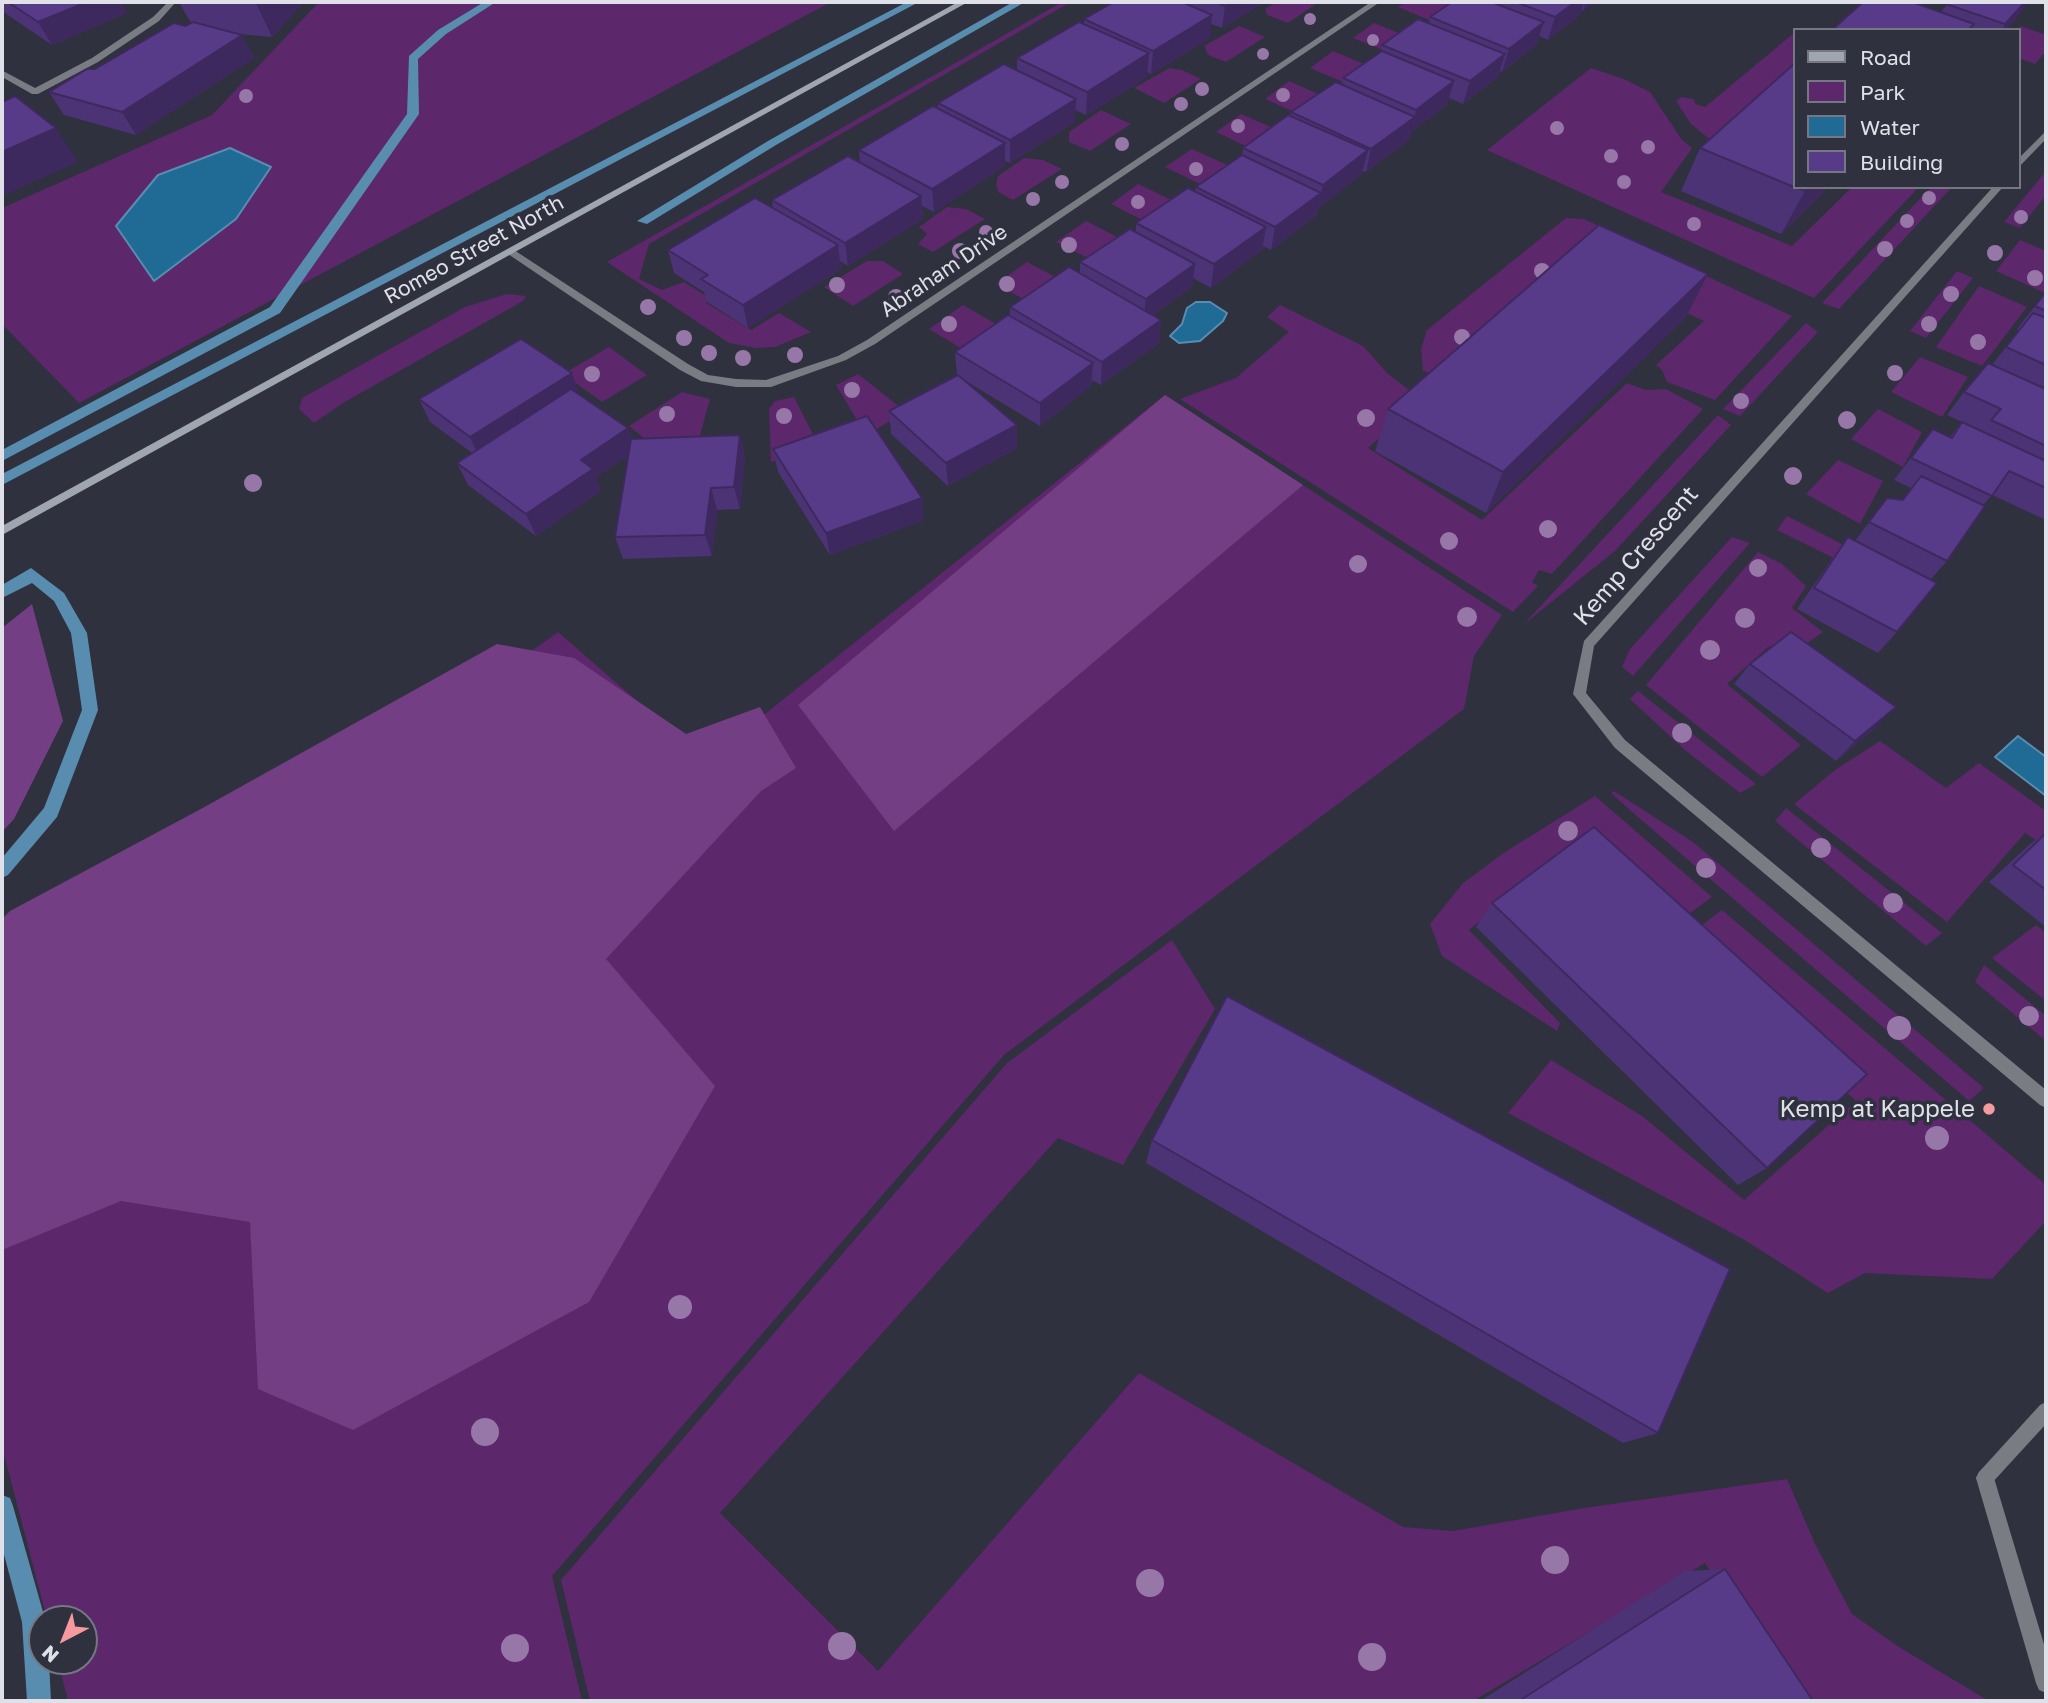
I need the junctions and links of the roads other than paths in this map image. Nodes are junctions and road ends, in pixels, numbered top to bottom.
1 (172, 2) edge
2 (964, 2) edge
3 (1376, 2) edge
4 (2, 74) edge
5 (35, 92) junction
6 (24, 97) dead end
7 (2046, 134) edge
8 (2020, 163) edge
9 (1996, 189) edge
10 (510, 252) junction
11 (2, 531) edge
12 (2046, 1100) edge
13 (2046, 1411) edge
14 (2046, 1683) edge

1 - 5 street
2 - 10 main road, Romeo Street North
3 - 10 street, Abraham Drive
4 - 5 street
5 - 6 street
7 - 8 street
9 - 12 street, Kemp Crescent
10 - 11 main road, Romeo Street North
13 - 14 street

